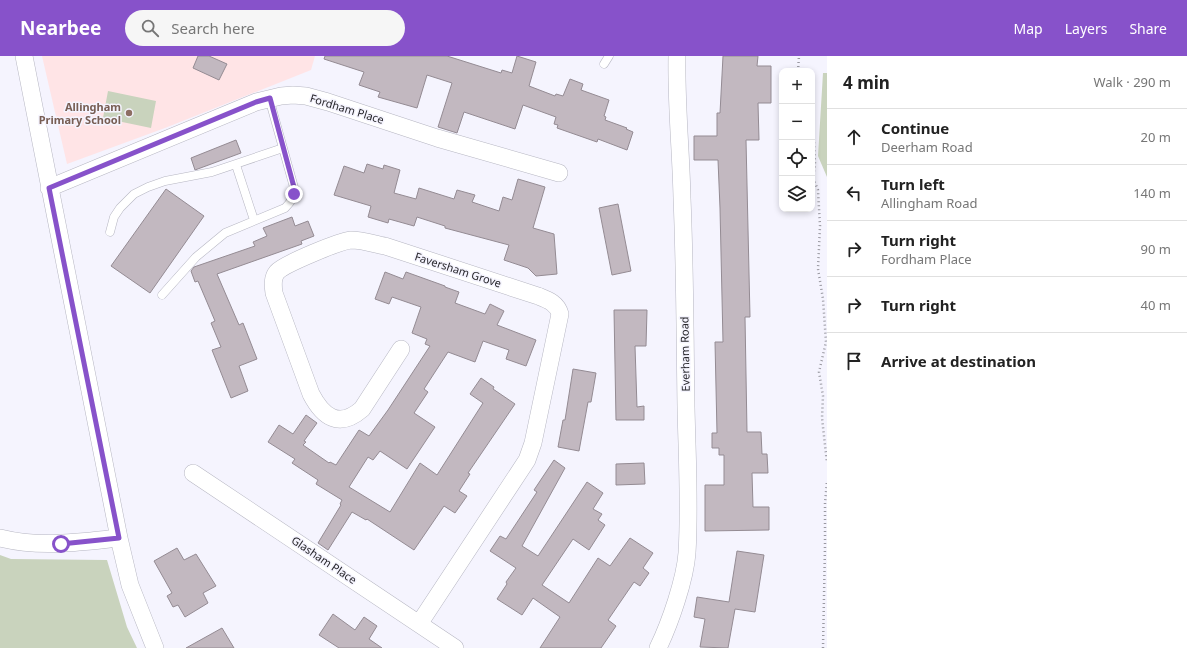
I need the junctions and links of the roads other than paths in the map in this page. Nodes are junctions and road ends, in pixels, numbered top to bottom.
1 (24, 56) edge
2 (609, 56) edge
3 (676, 56) edge
4 (604, 64) dead end
5 (270, 98) junction
6 (283, 148) junction
7 (236, 165) junction
8 (559, 173) dead end
9 (49, 188) junction
10 (254, 220) junction
11 (110, 232) dead end
12 (162, 296) dead end
13 (401, 349) dead end
14 (193, 473) dead end
15 (0, 538) edge
16 (119, 538) junction
17 (419, 624) junction
18 (155, 648) edge
19 (455, 648) edge
20 (658, 648) edge

1 - 9 street
2 - 4 lane
3 - 20 street, Everham Road
5 - 6 lane
5 - 8 street, Fordham Place
5 - 9 street, Fordham Place
6 - 7 lane
6 - 10 lane
7 - 10 lane
7 - 11 lane
9 - 16 street
10 - 12 lane
13 - 17 street, Faversham Grove
14 - 17 street, Glasham Place
15 - 16 street
16 - 18 street
17 - 19 street, Glasham Place

